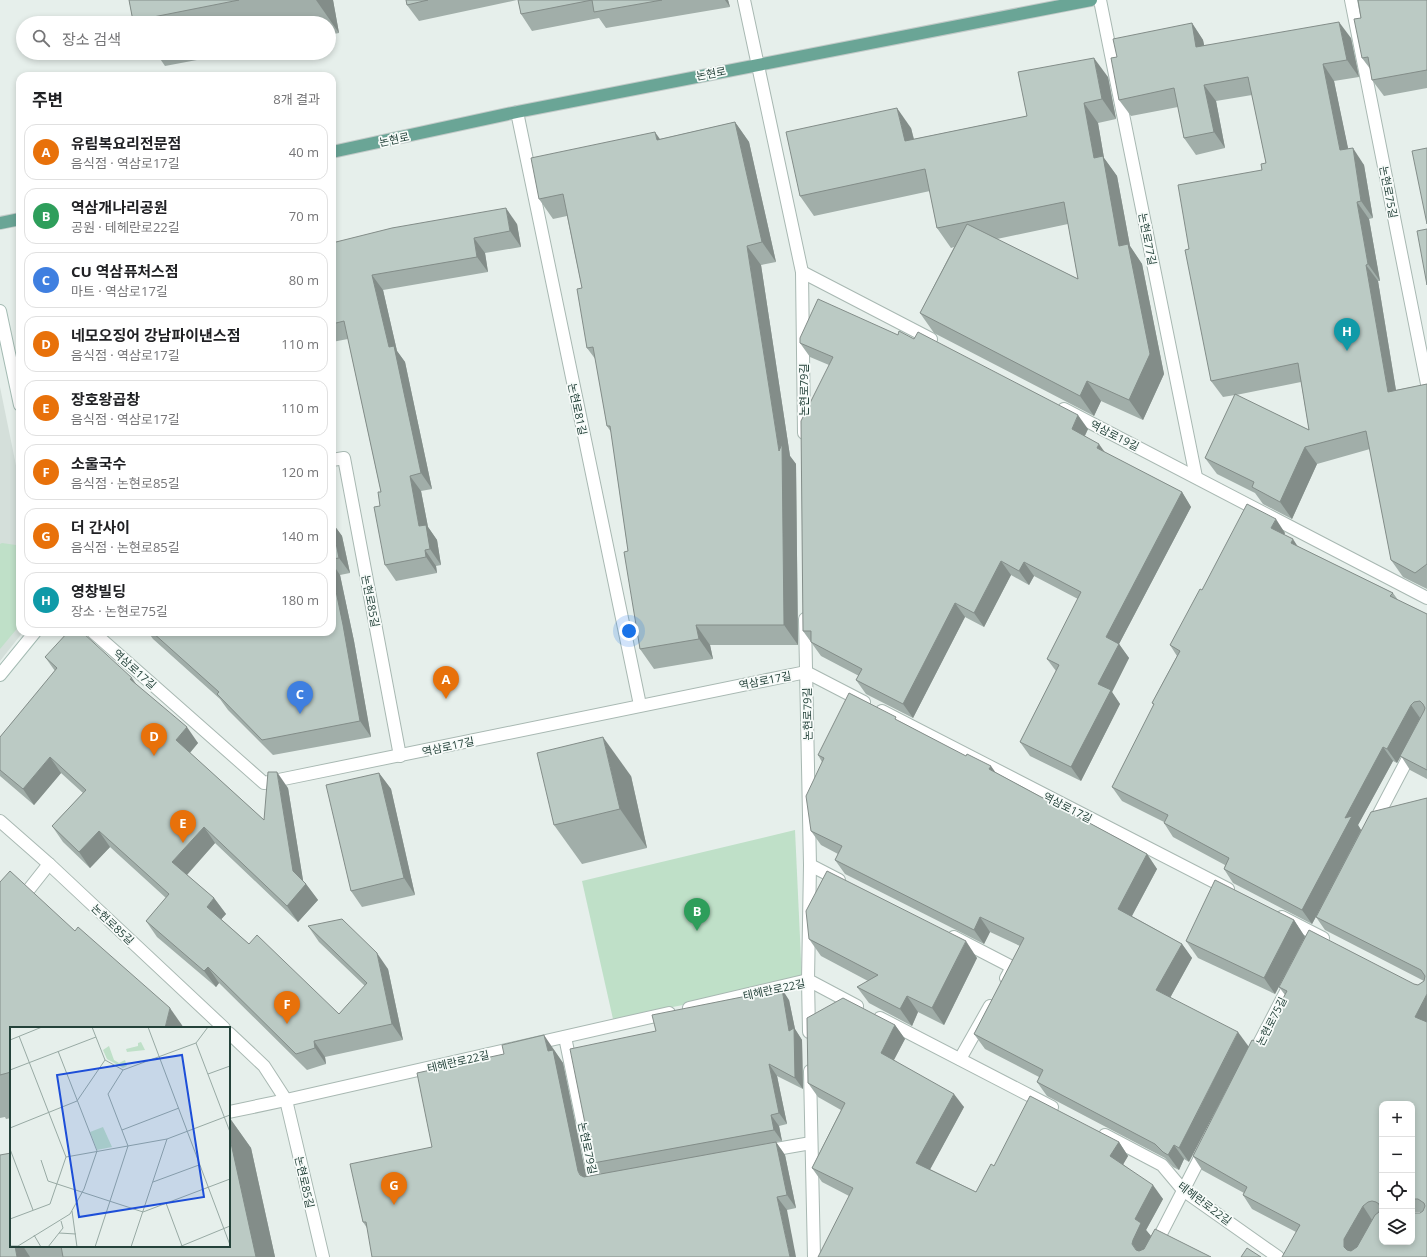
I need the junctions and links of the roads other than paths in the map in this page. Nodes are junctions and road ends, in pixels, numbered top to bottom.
1 (744, 0) edge
2 (1092, 0) edge
3 (1100, 0) edge
4 (1351, 0) edge
5 (757, 64) junction
6 (517, 112) junction
7 (336, 151) edge
8 (16, 220) edge
9 (0, 223) edge
10 (802, 272) junction
11 (0, 311) edge
12 (943, 346) edge
13 (1427, 383) edge
14 (16, 386) edge
15 (1055, 404) edge
16 (804, 448) edge
17 (336, 459) edge
18 (1196, 477) junction
19 (1427, 598) edge
20 (805, 608) edge
21 (32, 636) edge
22 (98, 636) edge
23 (806, 672) junction
24 (0, 675) edge
25 (640, 705) junction
26 (1427, 722) edge
27 (400, 756) junction
28 (0, 821) edge
29 (1369, 831) edge
30 (49, 864) junction
31 (810, 865) junction
32 (852, 886) edge
33 (1238, 894) edge
34 (1273, 912) edge
35 (1323, 920) edge
36 (0, 926) edge
37 (942, 932) edge
38 (1314, 938) junction
39 (1336, 945) edge
40 (1297, 970) edge
41 (808, 980) junction
42 (223, 1027) edge
43 (230, 1034) edge
44 (565, 1037) junction
45 (809, 1042) edge
46 (810, 1058) edge
47 (960, 1059) junction
48 (1246, 1069) edge
49 (286, 1100) junction
50 (230, 1112) edge
51 (1064, 1114) edge
52 (1092, 1129) edge
53 (1209, 1140) edge
54 (811, 1143) junction
55 (757, 1153) edge
56 (611, 1180) edge
57 (1183, 1190) junction
58 (323, 1257) edge
59 (814, 1257) edge
60 (1149, 1257) edge
61 (1278, 1257) edge

1 - 5 street, 논현로79길
2 - 5 main road, 논현로
3 - 18 street, 논현로77길
4 - 13 street, 논현로75길
5 - 6 main road, 논현로
5 - 10 street, 논현로79길
6 - 7 main road, 논현로
6 - 25 street, 논현로81길
8 - 9 main road
10 - 12 street
10 - 16 street, 논현로79길
11 - 14 street
15 - 18 street, 역삼로19길
17 - 27 street, 논현로85길
18 - 19 street, 역삼로19길
20 - 23 street, 논현로79길
21 - 24 street
22 - 27 street, 역삼로17길
23 - 25 street, 역삼로17길
23 - 31 street, 논현로79길
23 - 33 street, 역삼로17길
25 - 27 street, 역삼로17길
26 - 29 street
28 - 30 street, 논현로85길
30 - 36 street
30 - 42 street, 논현로85길
31 - 32 street
31 - 41 street, 논현로79길
34 - 38 street
35 - 38 street
37 - 47 street
38 - 39 street
40 - 48 street, 논현로75길
41 - 44 street, 테헤란로22길
41 - 45 street, 논현로79길
41 - 47 street, 테헤란로22길
43 - 49 street, 논현로85길
44 - 49 street, 테헤란로22길
44 - 56 street, 논현로79길
46 - 54 street
47 - 51 street, 테헤란로22길
49 - 50 street, 테헤란로22길
49 - 58 street, 논현로85길
52 - 57 street, 테헤란로22길
53 - 57 street
54 - 55 street
54 - 59 street
57 - 60 street
57 - 61 street, 테헤란로22길

